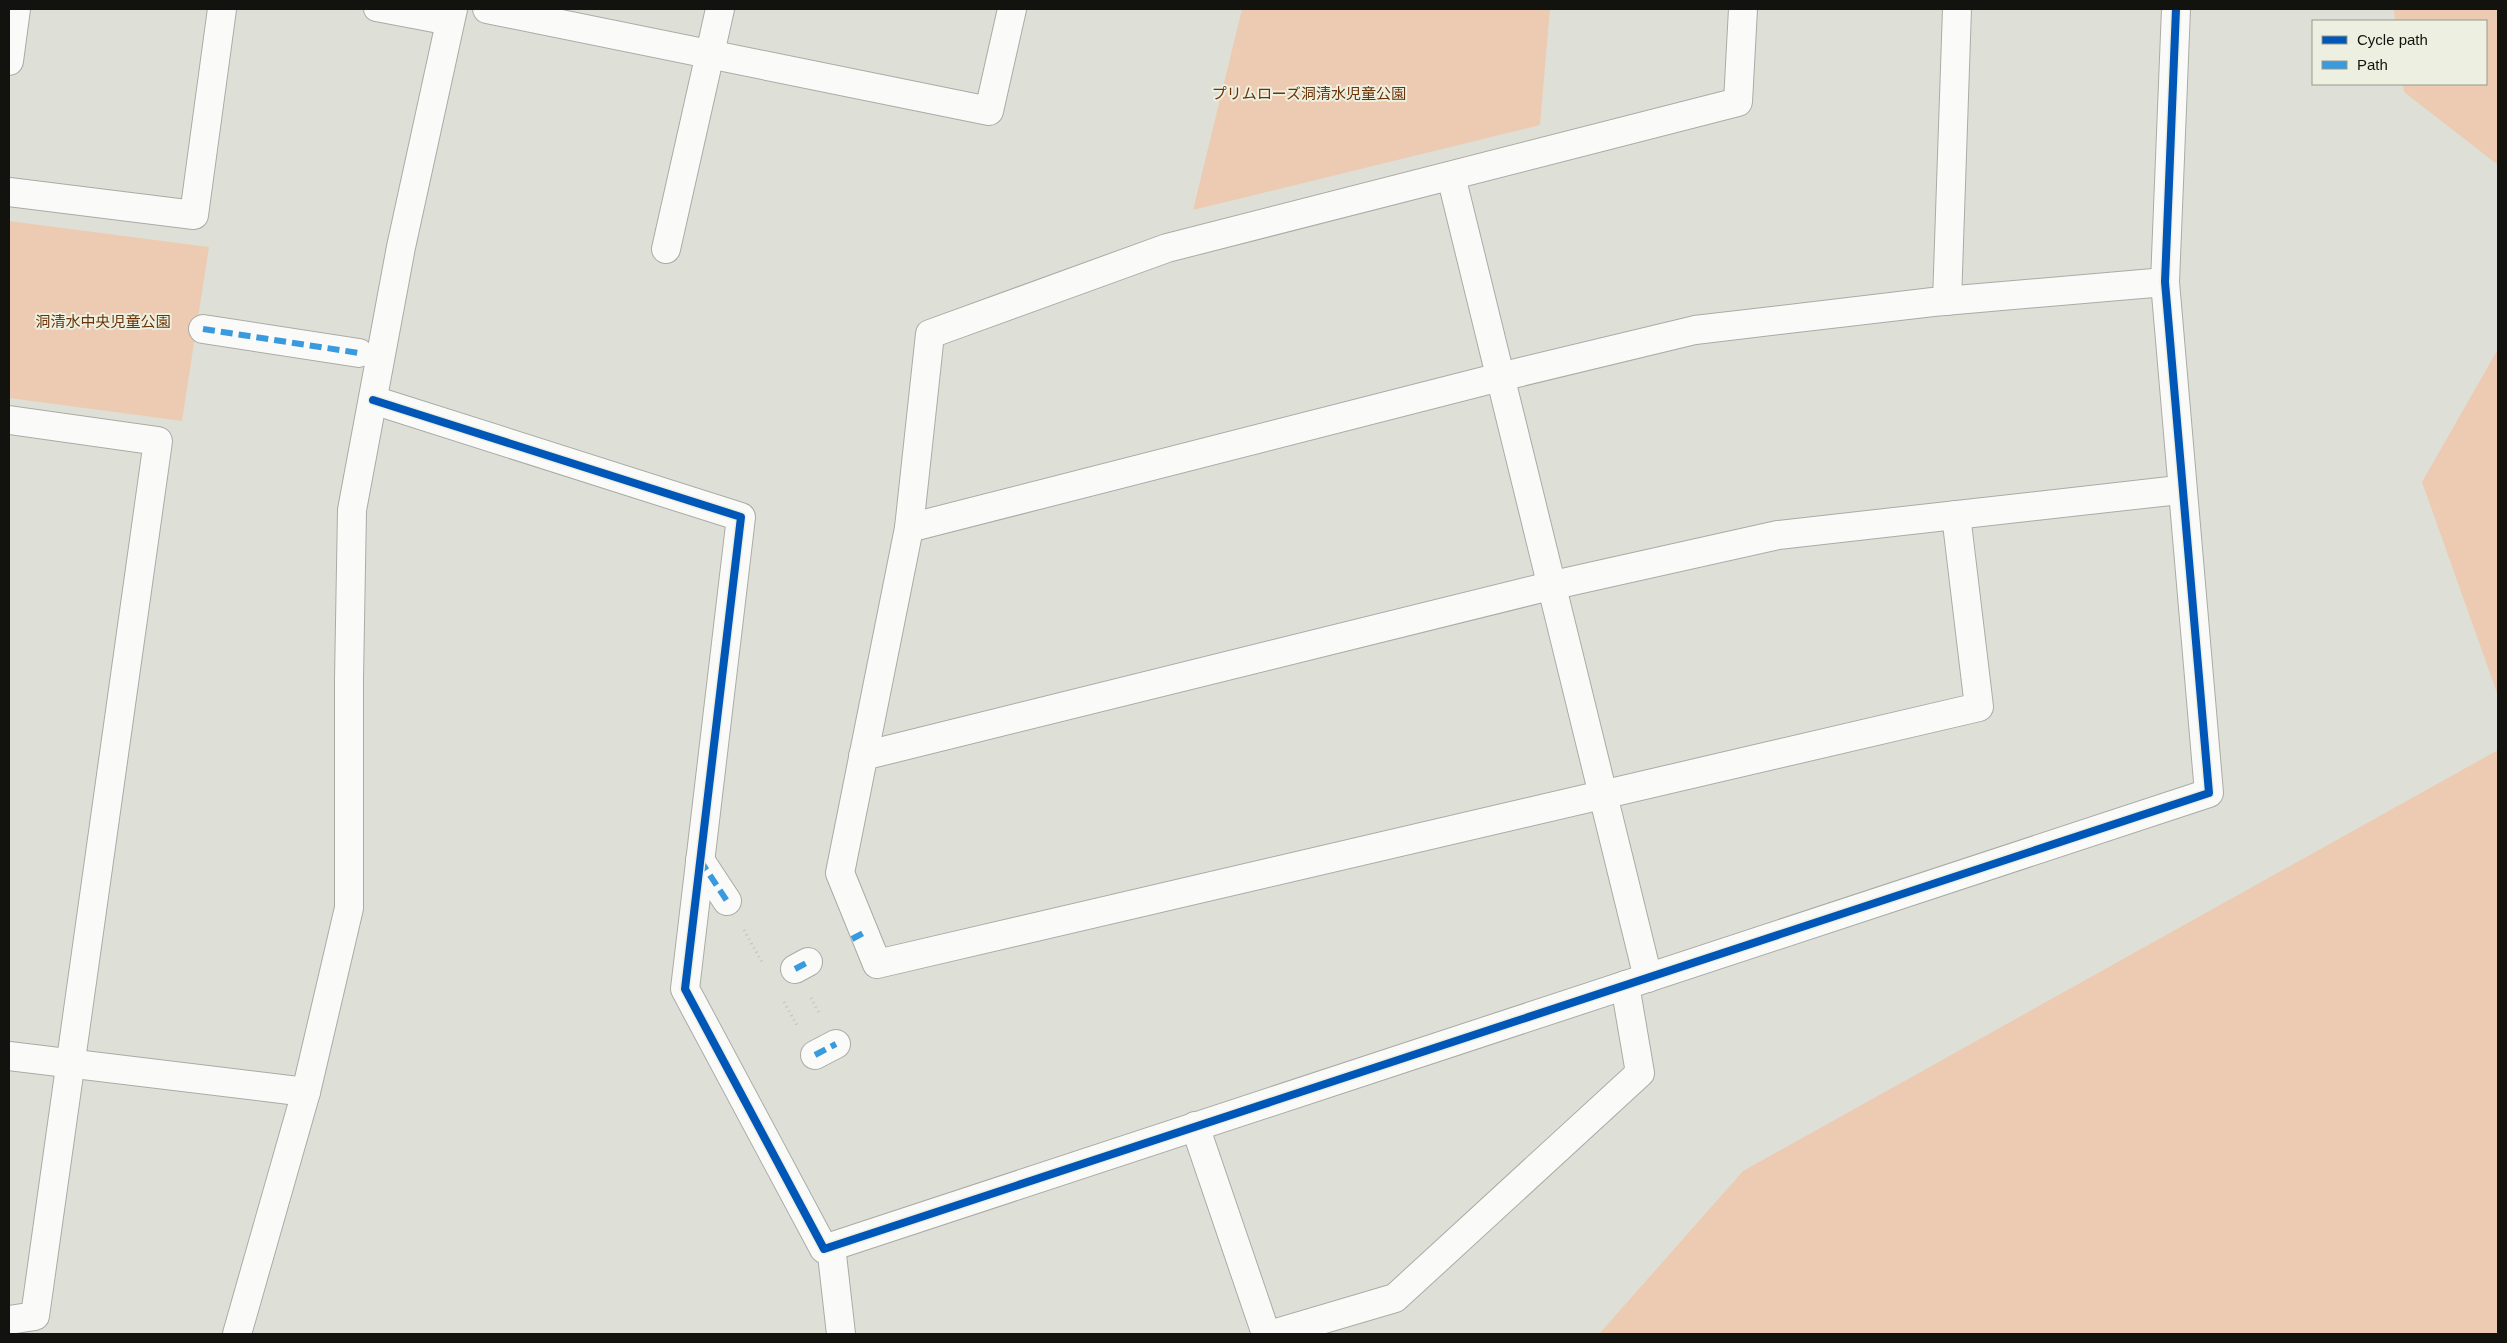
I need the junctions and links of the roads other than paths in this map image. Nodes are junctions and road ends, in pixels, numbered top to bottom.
1 (16, 9) edge
2 (222, 9) edge
3 (376, 9) edge
4 (487, 9) edge
5 (720, 9) edge
6 (1012, 9) edge
7 (1743, 9) edge
8 (1957, 9) edge
9 (2176, 9) edge
10 (451, 16) edge
11 (710, 54) junction
12 (9, 61) edge
13 (1452, 176) junction
14 (9, 192) edge
15 (666, 250) dead end
16 (2165, 282) junction
17 (1947, 301) junction
18 (203, 329) dead end
19 (359, 353) dead end
20 (1500, 377) junction
21 (373, 400) junction
22 (9, 420) edge
23 (2170, 491) dead end
24 (1956, 515) junction
25 (909, 528) junction
26 (1554, 585) junction
27 (863, 756) junction
28 (1604, 794) junction
29 (700, 860) junction
30 (727, 901) dead end
31 (1637, 982) junction
32 (9, 1056) edge
33 (70, 1063) junction
34 (306, 1092) junction
35 (1195, 1126) junction
36 (832, 1246) junction
37 (9, 1320) edge
38 (237, 1334) edge
39 (841, 1334) edge
40 (1266, 1334) edge
41 (1273, 1334) edge

1 - 12 street
2 - 14 street
3 - 10 lane
4 - 11 street
5 - 11 street
6 - 11 street
7 - 13 street
8 - 17 street
9 - 16 street
10 - 21 street
11 - 15 street
13 - 20 street
13 - 25 street
16 - 17 street
16 - 31 street
17 - 20 street
18 - 19 street
20 - 25 street
20 - 26 street
21 - 29 street
21 - 34 street
22 - 33 street
23 - 24 street
24 - 26 street
24 - 28 street
25 - 27 street
26 - 27 street
26 - 28 street
27 - 28 street
28 - 31 street
29 - 30 street
29 - 36 street
31 - 35 street
31 - 41 street
32 - 33 street
33 - 34 street
33 - 37 street
34 - 38 street
35 - 36 street
35 - 40 street
36 - 39 street

